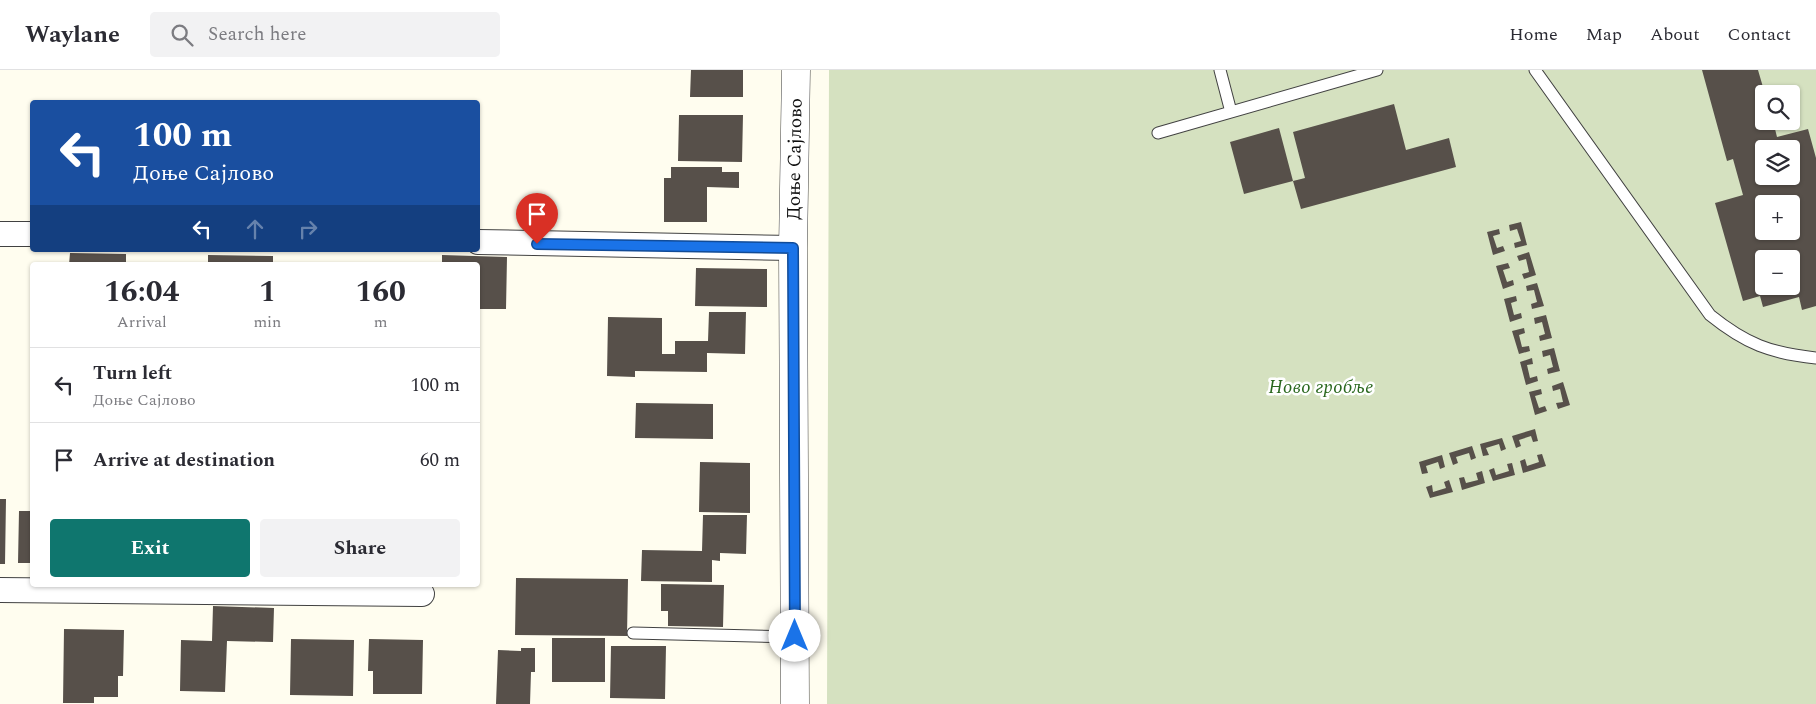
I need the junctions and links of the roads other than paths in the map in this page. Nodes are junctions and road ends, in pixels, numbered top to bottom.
1 (796, 70) edge
2 (1220, 70) edge
3 (1377, 70) edge
4 (1535, 70) edge
5 (1231, 112) junction
6 (1158, 133) dead end
7 (0, 234) edge
8 (30, 234) edge
9 (480, 242) edge
10 (793, 248) junction
11 (1816, 358) edge
12 (0, 590) edge
13 (422, 594) dead end
14 (633, 633) dead end
15 (795, 636) junction
16 (795, 704) edge

1 - 10 street, Доње Сајлово
2 - 5 lane
3 - 5 lane
4 - 11 lane
5 - 6 lane
7 - 8 street
9 - 10 street
10 - 15 street, Доње Сајлово
12 - 13 street
14 - 15 lane
15 - 16 street, Доње Сајлово

